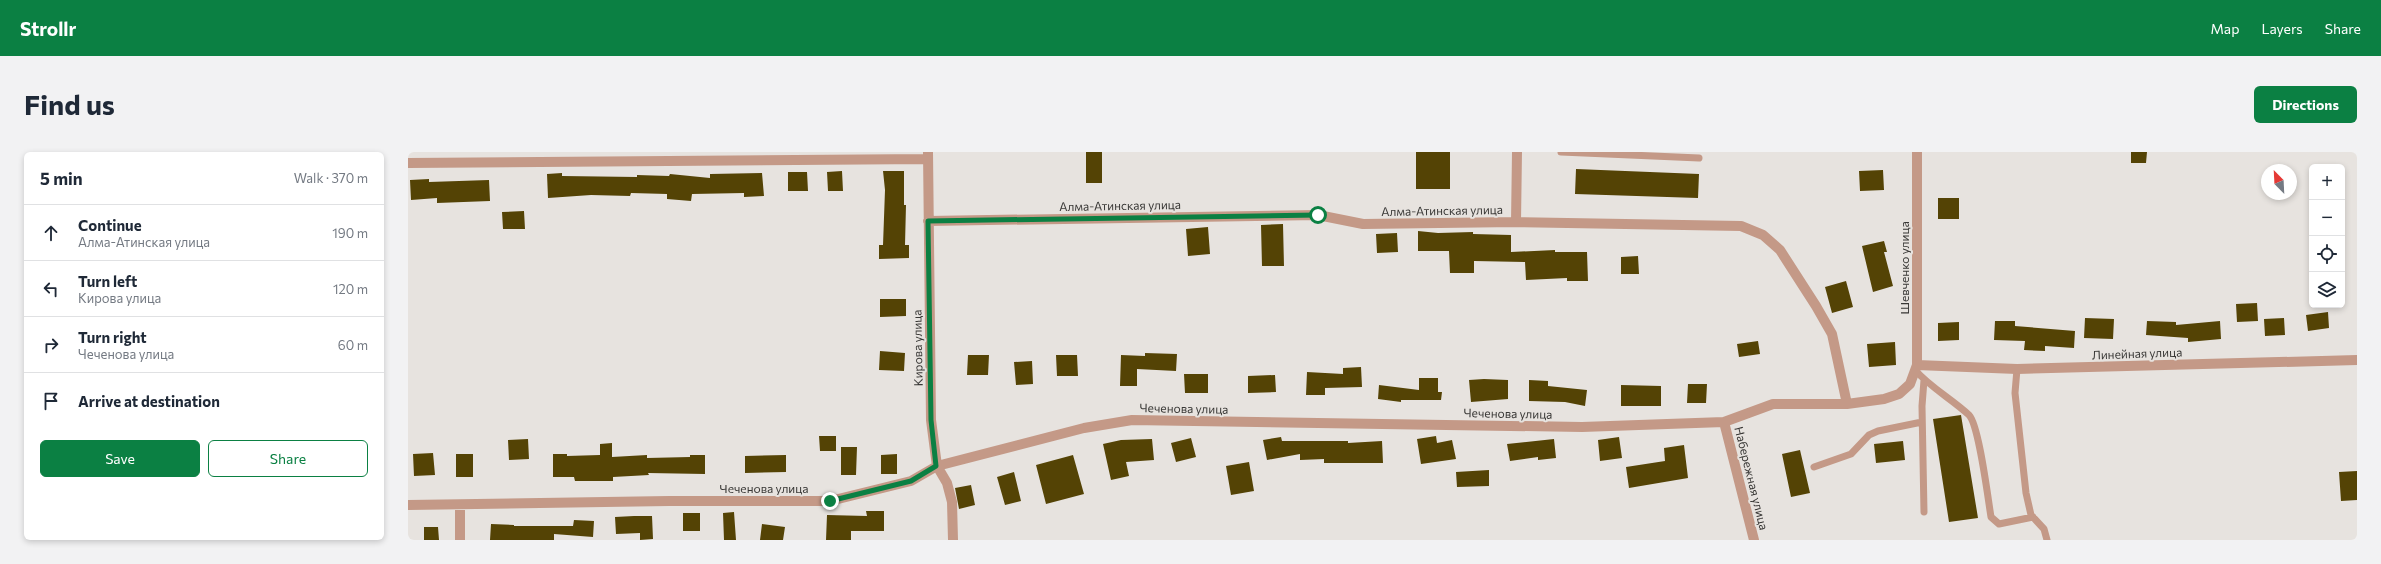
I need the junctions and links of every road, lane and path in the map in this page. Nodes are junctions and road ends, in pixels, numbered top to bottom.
1 (1517, 152) edge
2 (1560, 152) edge
3 (1917, 152) edge
4 (928, 156) edge
5 (1699, 158) dead end
6 (408, 163) edge
7 (928, 221) junction
8 (1516, 222) junction
9 (2357, 360) edge
10 (1916, 368) junction
11 (2017, 369) junction
12 (1924, 380) junction
13 (1910, 384) joint
14 (1847, 404) junction
15 (1724, 422) junction
16 (1922, 422) junction
17 (936, 466) junction
18 (1814, 468) dead end
19 (408, 504) edge
20 (460, 505) junction
21 (1924, 512) dead end
22 (2033, 517) junction
23 (460, 540) edge
24 (953, 540) edge
25 (1754, 540) edge
26 (2047, 540) edge

1 - 8 street
2 - 5 lane
3 - 10 street, Шевченко улица
4 - 6 street
4 - 7 street, Кирова улица
7 - 8 street, Алма-Атинская улица
7 - 17 street, Кирова улица
8 - 14 street, Алма-Атинская улица
9 - 11 street, Линейная улица
10 - 11 street, Линейная улица
10 - 12 lane
10 - 13 street, Шевченко улица
11 - 22 lane
12 - 16 lane
12 - 22 lane
13 - 14 street, Чеченова улица
14 - 15 street, Чеченова улица
15 - 17 street, Чеченова улица
15 - 25 street, Набережная улица
16 - 18 lane
16 - 21 lane
17 - 20 street, Чеченова улица
17 - 24 street, Кирова улица
19 - 20 street, Чеченова улица
20 - 23 street
22 - 26 lane

